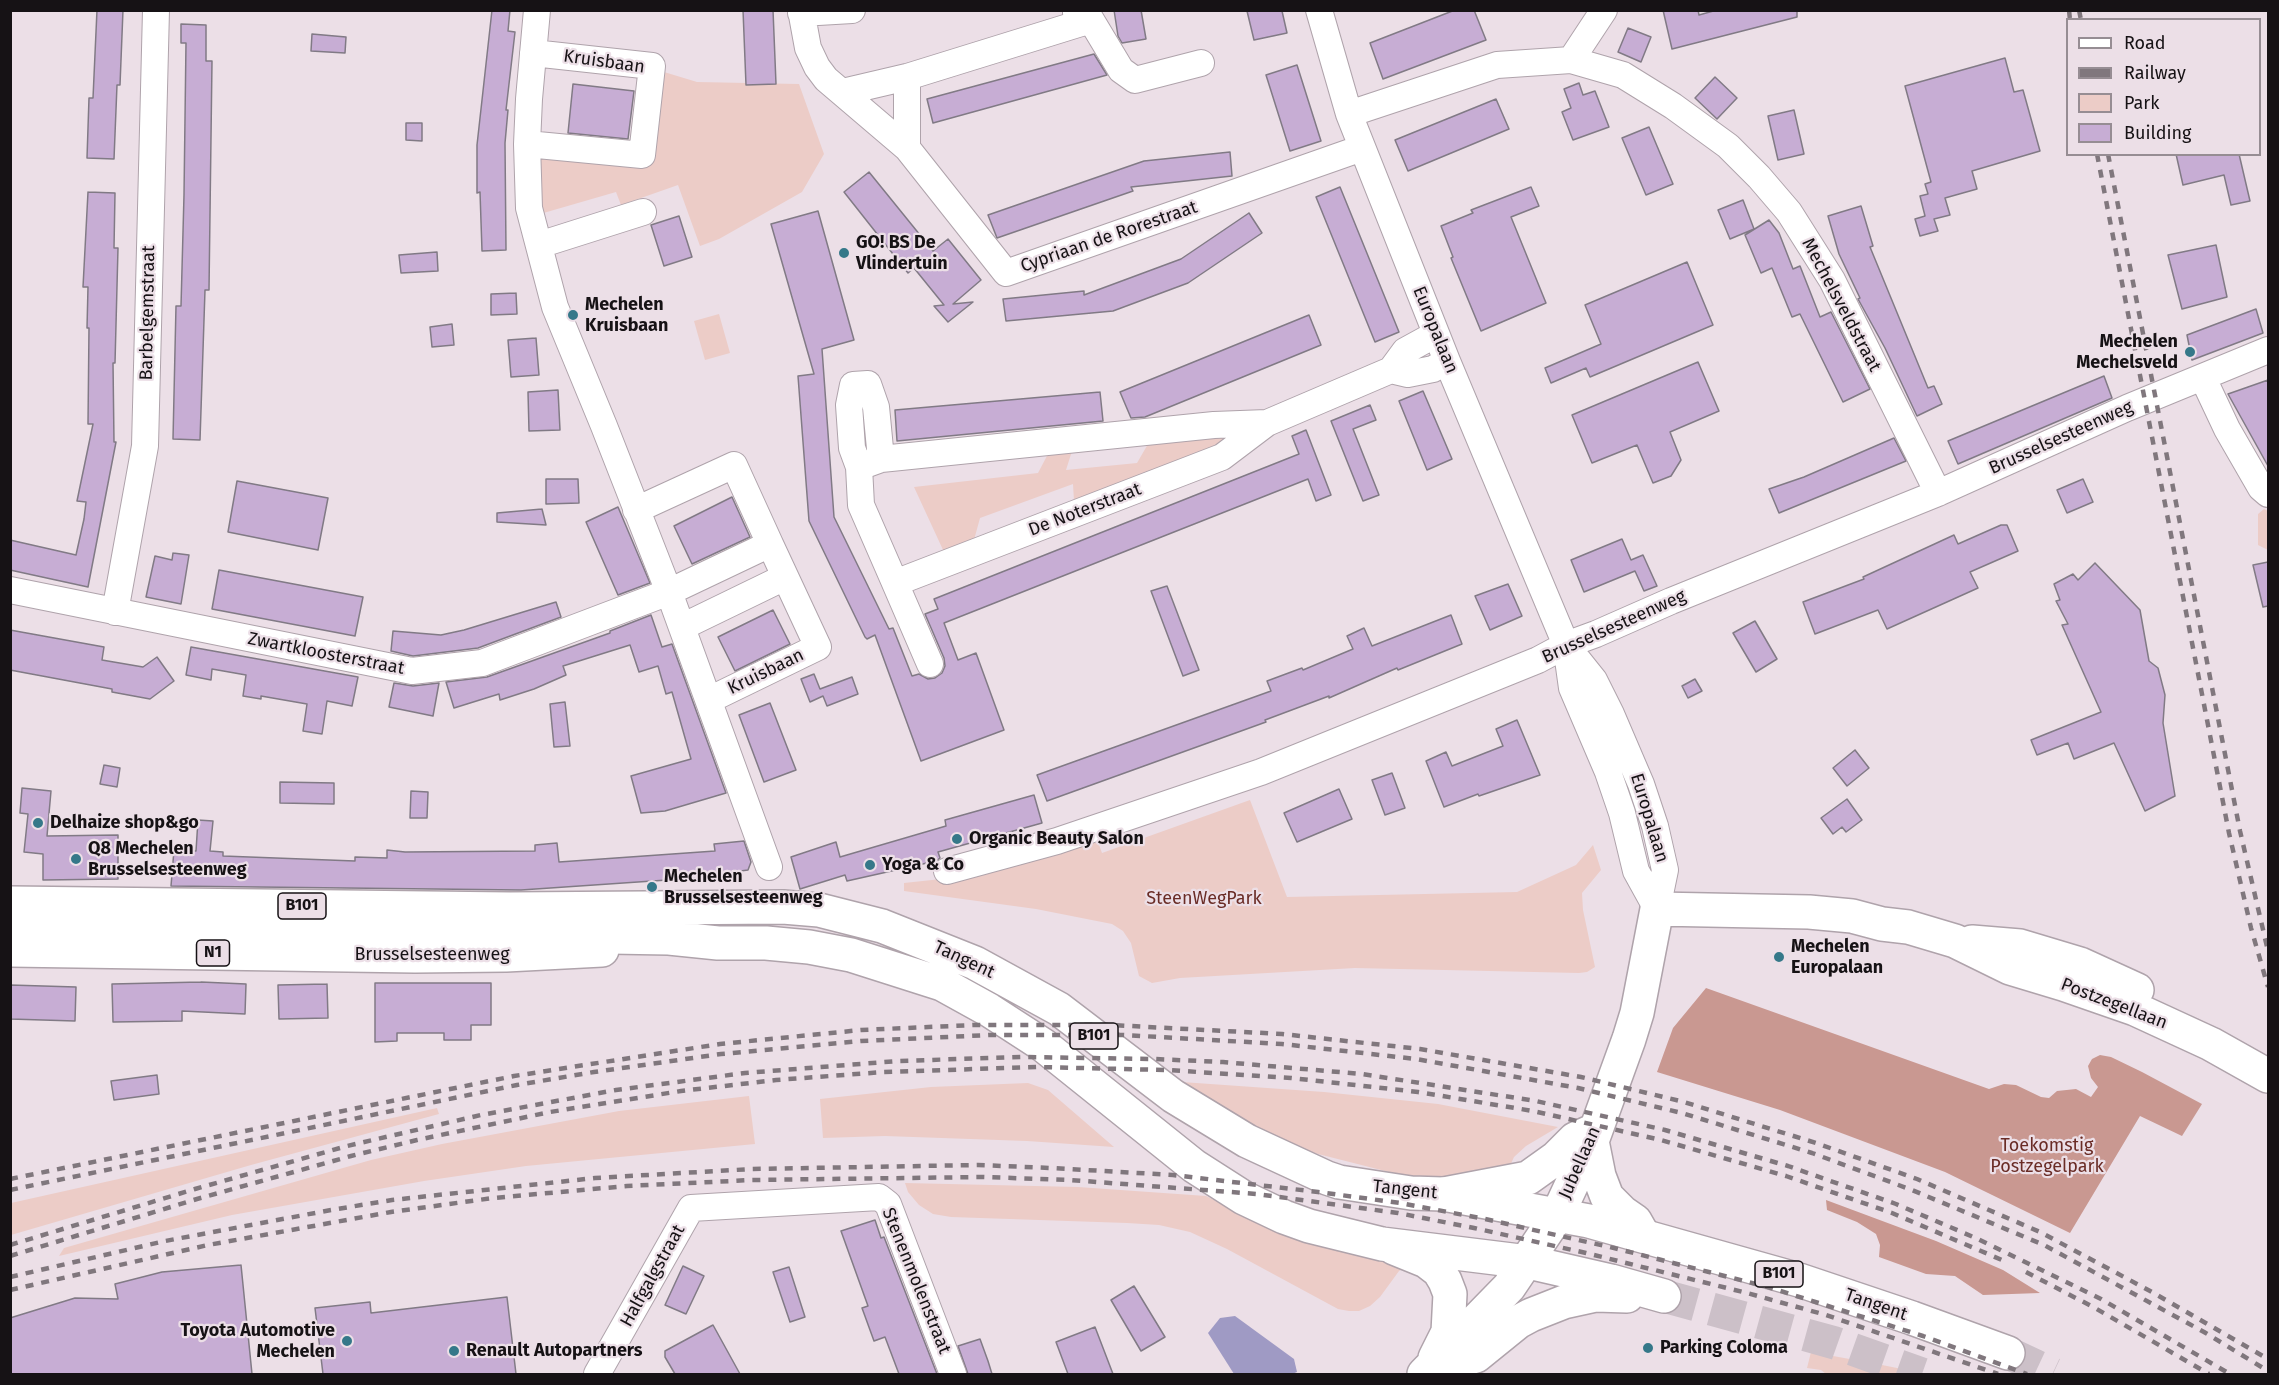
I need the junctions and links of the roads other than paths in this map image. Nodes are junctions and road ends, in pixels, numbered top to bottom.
1 (156, 10) edge
2 (537, 10) edge
3 (852, 10) edge
4 (1319, 10) edge
5 (1605, 10) edge
6 (801, 12) edge
7 (1082, 14) edge
8 (533, 53) junction
9 (1571, 60) junction
10 (1201, 63) dead end
11 (908, 77) junction
12 (843, 92) junction
13 (1348, 114) junction
14 (527, 144) junction
15 (908, 148) junction
16 (1362, 148) junction
17 (643, 212) dead end
18 (538, 245) junction
19 (1436, 334) junction
20 (2268, 350) edge
21 (1447, 361) junction
22 (1391, 370) junction
23 (2204, 378) junction
24 (1267, 423) junction
25 (1938, 493) junction
26 (2268, 495) edge
27 (636, 510) junction
28 (770, 544) junction
29 (785, 577) junction
30 (895, 583) junction
31 (10, 590) edge
32 (669, 592) junction
33 (115, 612) junction
34 (682, 627) junction
35 (1566, 645) junction
36 (930, 664) dead end
37 (709, 700) junction
38 (770, 867) dead end
39 (947, 871) dead end
40 (10, 903) edge
41 (1657, 909) junction
42 (10, 931) edge
43 (1955, 940) junction
44 (718, 943) junction
45 (10, 950) edge
46 (851, 955) joint
47 (415, 956) joint
48 (2268, 1052) edge
49 (2268, 1076) edge
50 (1594, 1136) junction
51 (1443, 1194) junction
52 (691, 1208) joint
53 (1557, 1216) junction
54 (1643, 1235) junction
55 (1382, 1244) junction
56 (1528, 1262) junction
57 (2008, 1353) tunnel mouth
58 (1426, 1372) edge
59 (597, 1374) edge
60 (953, 1374) edge

1 - 33 street, Barbelgemstraat
2 - 8 street, Kruisbaan
3 - 6 street
4 - 13 street, Europalaan
5 - 9 street
6 - 12 street, Cypriaan de Rorestraat
7 - 10 street
7 - 11 street
8 - 14 street, Kruisbaan
8 - 14 street, Kruisbaan
9 - 13 street, Mechelsveldstraat
9 - 25 street, Mechelsveldstraat
11 - 12 street
11 - 15 street
12 - 15 street, Cypriaan de Rorestraat
13 - 16 street, Europalaan
14 - 18 street, Kruisbaan
15 - 16 street, Cypriaan de Rorestraat
16 - 19 street, Europalaan
17 - 18 street
18 - 27 street, Kruisbaan
19 - 21 street, Europalaan
19 - 22 street, De Noterstraat
20 - 23 street, Brusselsesteenweg
21 - 22 street, De Noterstraat
21 - 35 street, Europalaan
22 - 24 street, De Noterstraat
23 - 25 street, Brusselsesteenweg
23 - 26 street
24 - 30 street, De Noterstraat
24 - 30 street, De Noterstraat
25 - 35 street, Brusselsesteenweg
27 - 28 street, Kruisbaan
27 - 32 street, Kruisbaan
28 - 29 street, Kruisbaan
28 - 32 street
29 - 34 street
29 - 37 street, Kruisbaan
30 - 36 street, De Noterstraat
31 - 33 street, Zwartkloosterstraat
32 - 33 street, Zwartkloosterstraat
32 - 34 street, Kruisbaan
34 - 37 street, Kruisbaan
35 - 39 street, Brusselsesteenweg
35 - 41 street, Europalaan
37 - 38 street, Kruisbaan
40 - 51 main road, Tangent / B101
41 - 43 main road, Postzegellaan
41 - 50 main road, Jubellaan
42 - 44 main road, B101
43 - 48 main road, Postzegellaan
43 - 49 main road, Postzegellaan
44 - 46 main road, Brusselsesteenweg / B101
44 - 47 main road, Brusselsesteenweg / B101
45 - 47 main road, Brusselsesteenweg / N1
46 - 55 main road, Tangent / B101
50 - 51 main road
50 - 53 main road, Jubellaan
50 - 54 main road
51 - 53 main road, Tangent / B101
52 - 59 street, Halfgalgstraat
52 - 60 street, Stenenmolenstraat
53 - 54 main road, Tangent / B101
53 - 56 main road, Jubellaan
54 - 57 main road, Tangent / B101
55 - 56 main road, Tangent / B101
55 - 58 main road
56 - 58 main road, Jubellaan
56 - 58 main road, Tangent / B101

